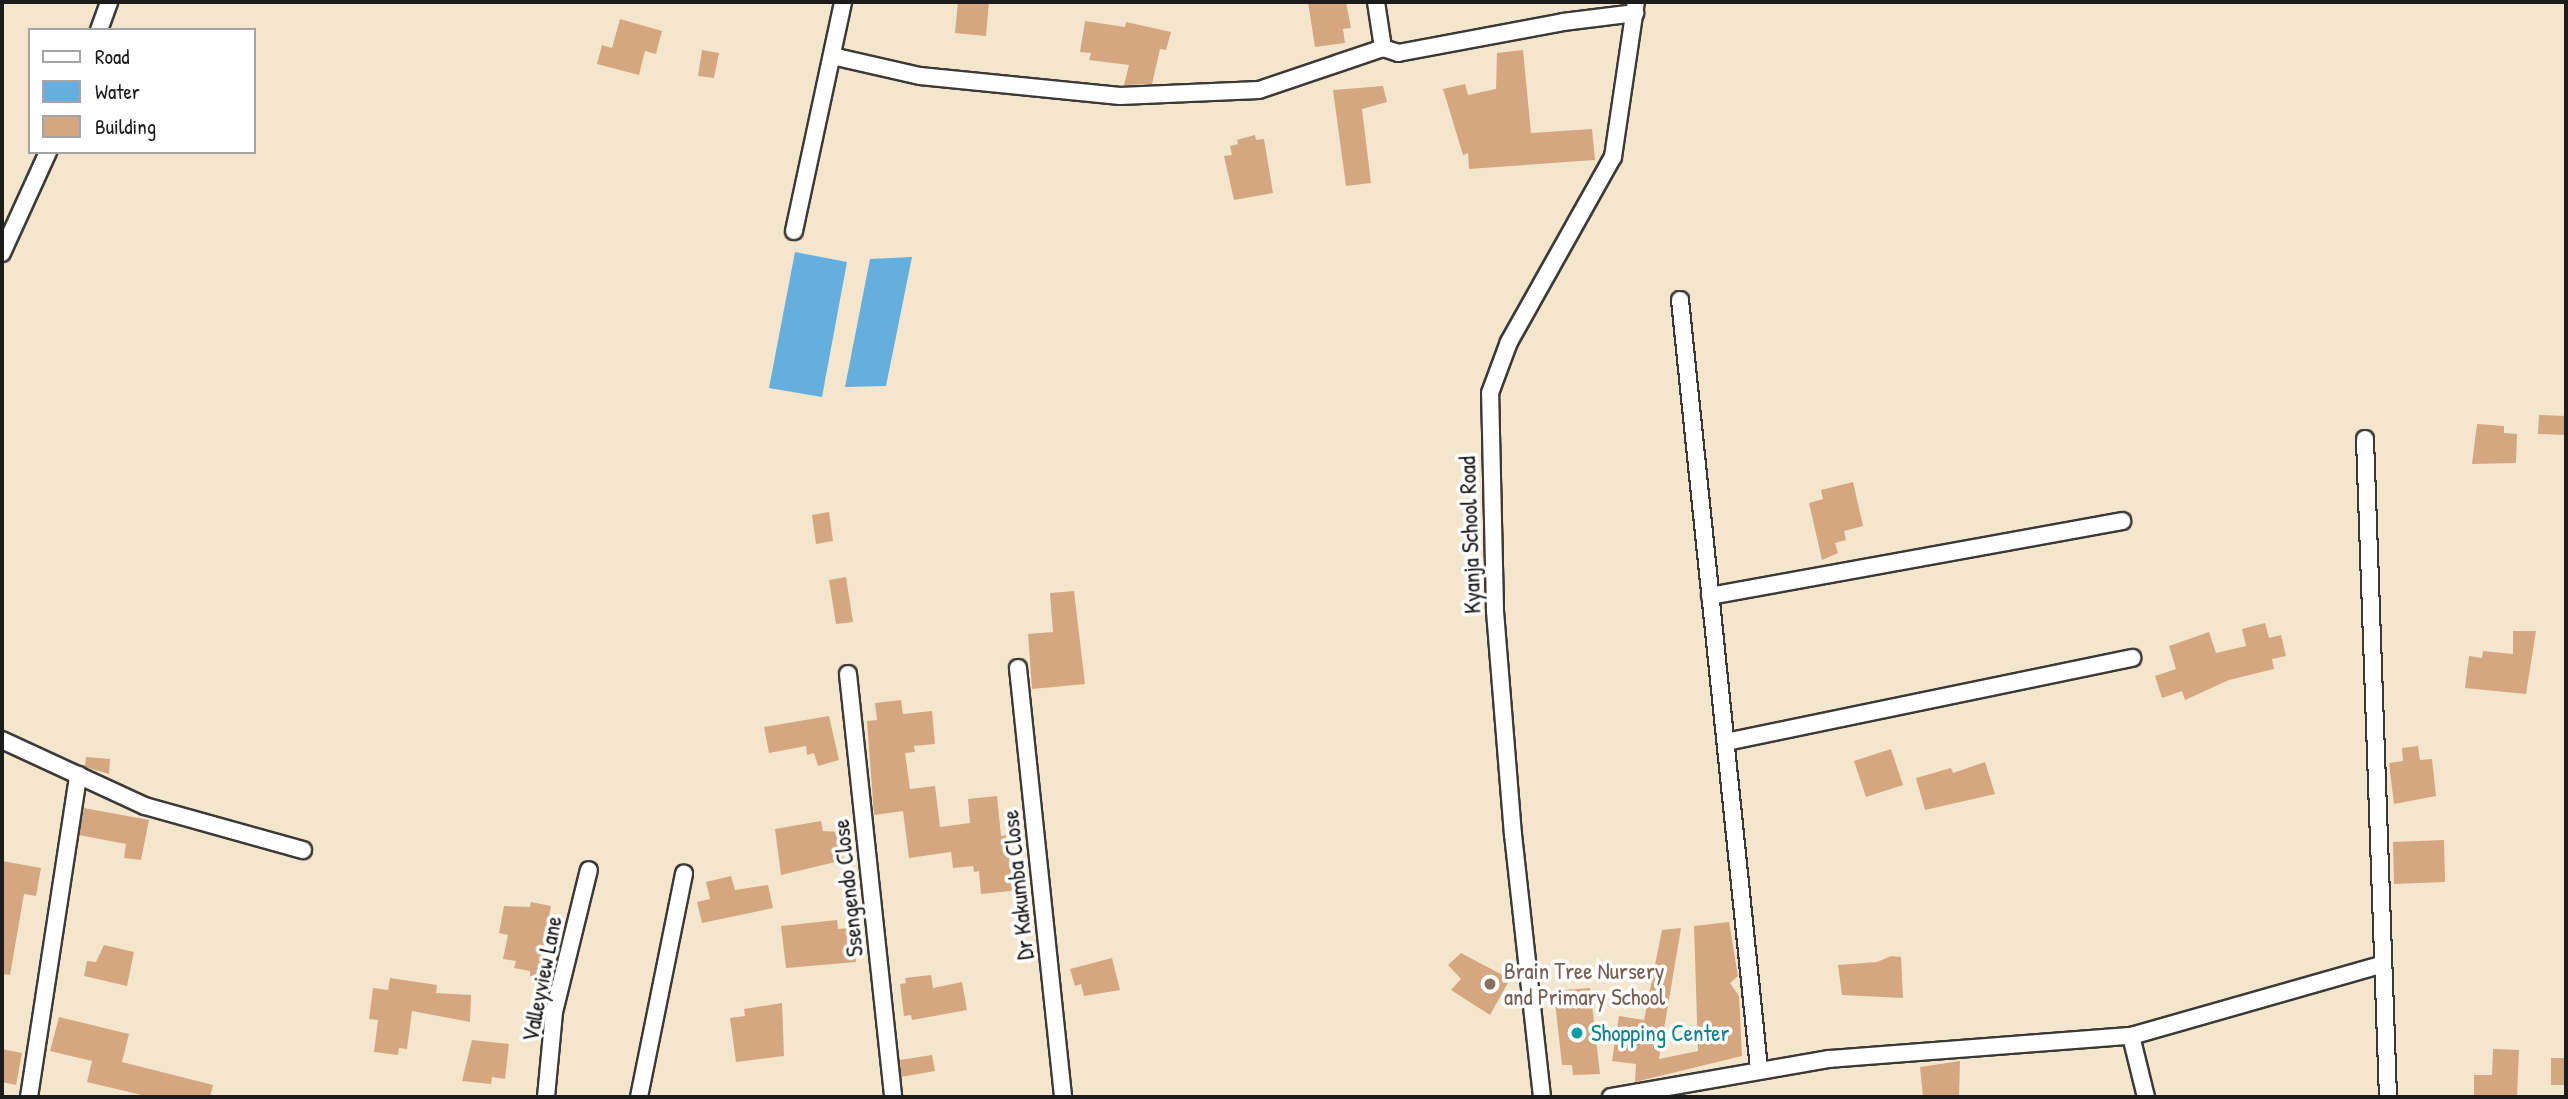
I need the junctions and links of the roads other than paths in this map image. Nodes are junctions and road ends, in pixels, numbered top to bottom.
1 (109, 2) edge
2 (844, 2) edge
3 (1376, 2) edge
4 (1635, 8) edge
5 (100, 28) edge
6 (1383, 48) junction
7 (832, 56) junction
8 (47, 154) edge
9 (794, 231) dead end
10 (2, 253) edge
11 (1680, 300) dead end
12 (2365, 439) dead end
13 (2122, 521) dead end
14 (1710, 596) junction
15 (2132, 658) dead end
16 (1018, 668) dead end
17 (848, 674) dead end
18 (2, 740) edge
19 (1726, 742) junction
20 (78, 775) junction
21 (303, 850) dead end
22 (589, 870) dead end
23 (684, 873) dead end
24 (2380, 965) junction
25 (2131, 1036) junction
26 (1759, 1068) junction
27 (29, 1097) edge
28 (546, 1097) edge
29 (639, 1097) edge
30 (893, 1097) edge
31 (1063, 1097) edge
32 (1542, 1097) edge
33 (1611, 1097) edge
34 (2146, 1097) edge
35 (2388, 1097) edge

1 - 5 street
2 - 7 street
3 - 6 street
4 - 6 street
4 - 32 street, Kyanja School Road
6 - 7 street
7 - 9 street
8 - 10 street
11 - 14 street
12 - 24 street
13 - 14 street
14 - 19 street
15 - 19 street
16 - 31 street, Dr Kakumba Close
17 - 30 street, Ssengendo Close
18 - 20 street
19 - 26 street
20 - 21 street
20 - 27 street
22 - 28 street, Valleyview Lane
23 - 29 street
24 - 25 street
24 - 35 street
25 - 26 street
25 - 34 street
26 - 33 street

